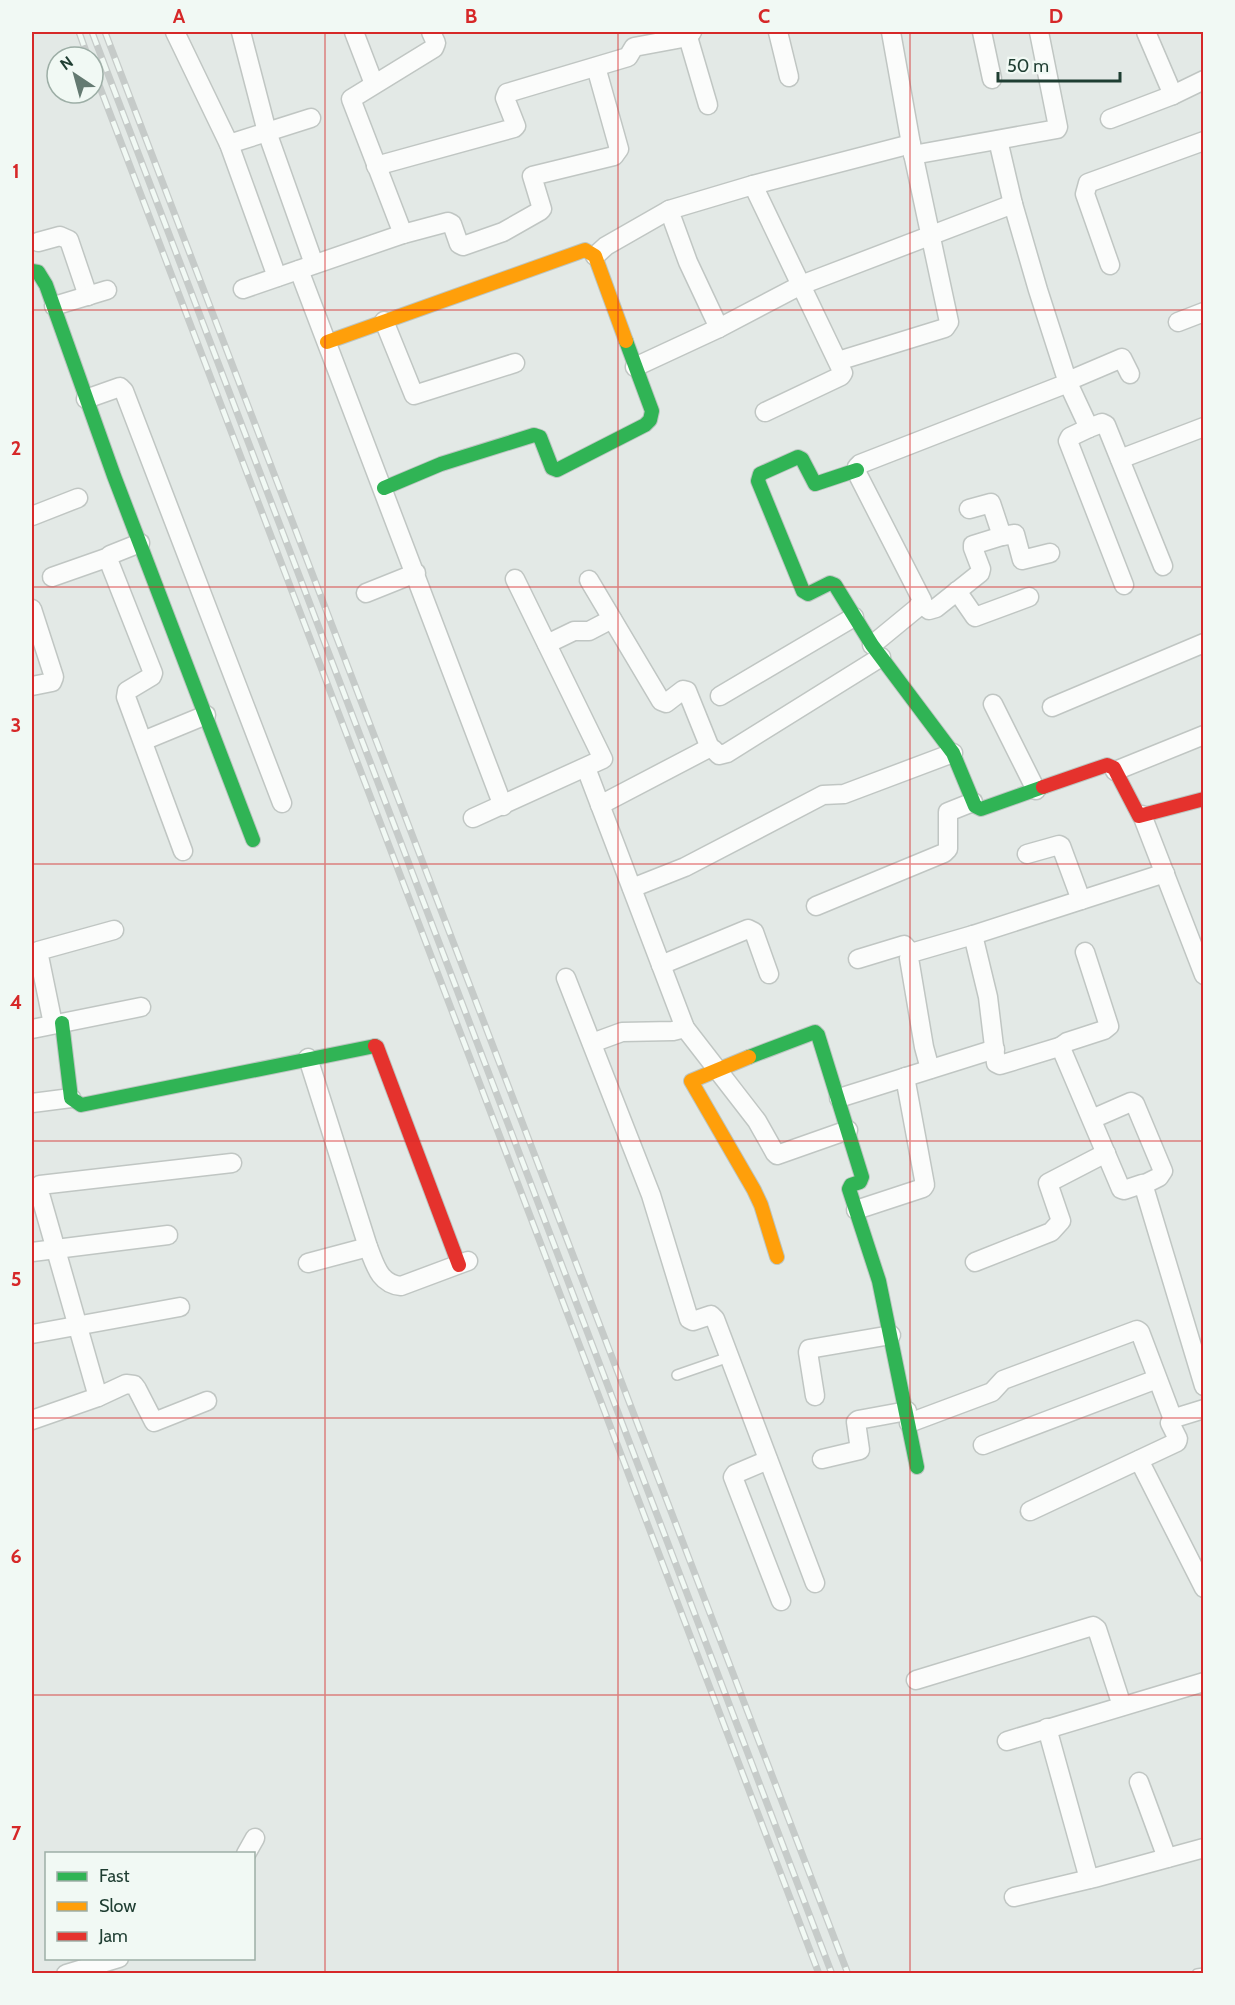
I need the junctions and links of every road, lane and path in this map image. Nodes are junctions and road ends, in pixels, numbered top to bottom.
1 (175, 32) edge
2 (241, 32) edge
3 (354, 32) edge
4 (431, 32) edge
5 (778, 32) edge
6 (891, 32) edge
7 (982, 32) edge
8 (1039, 32) edge
9 (1146, 32) edge
10 (690, 34) edge
11 (596, 67) junction
12 (789, 77) dead end
13 (993, 79) dead end
14 (1203, 80) edge
15 (374, 84) junction
16 (1173, 95) junction
17 (708, 105) dead end
18 (311, 118) dead end
19 (1110, 119) dead end
20 (267, 132) junction
21 (998, 140) junction
22 (1203, 141) edge
23 (229, 144) junction
24 (912, 149) junction
25 (376, 166) junction
26 (753, 185) junction
27 (1013, 204) junction
28 (669, 210) junction
29 (403, 234) junction
30 (931, 236) junction
31 (38, 242) dead end
32 (595, 256) junction
33 (1110, 265) dead end
34 (307, 267) junction
35 (32, 271) edge
36 (277, 277) junction
37 (801, 285) junction
38 (243, 289) dead end
39 (106, 290) dead end
40 (88, 296) junction
41 (54, 306) junction
42 (1203, 312) edge
43 (384, 321) junction
44 (1178, 322) dead end
45 (718, 328) junction
46 (327, 342) junction
47 (838, 361) junction
48 (515, 363) dead end
49 (635, 367) junction
50 (1130, 374) dead end
51 (1068, 382) junction
52 (86, 399) junction
53 (765, 412) dead end
54 (1203, 427) edge
55 (1089, 428) junction
56 (1120, 459) junction
57 (857, 470) junction
58 (384, 488) junction
59 (78, 498) dead end
60 (969, 509) dead end
61 (32, 516) edge
62 (1002, 536) junction
63 (140, 543) junction
64 (1050, 553) dead end
65 (109, 557) junction
66 (1163, 566) dead end
67 (416, 573) junction
68 (52, 577) dead end
69 (516, 579) dead end
70 (589, 580) dead end
71 (1124, 585) dead end
72 (957, 591) junction
73 (366, 593) dead end
74 (1029, 597) dead end
75 (921, 603) junction
76 (32, 609) edge
77 (854, 617) junction
78 (612, 620) junction
79 (1203, 643) edge
80 (547, 644) junction
81 (876, 651) junction
82 (32, 686) edge
83 (720, 696) dead end
84 (993, 705) dead end
85 (1052, 707) dead end
86 (206, 715) junction
87 (1203, 735) edge
88 (143, 741) junction
89 (710, 748) junction
90 (953, 753) junction
91 (586, 768) junction
92 (1115, 771) junction
93 (1036, 790) junction
94 (1203, 799) edge
95 (973, 802) junction
96 (282, 803) dead end
97 (600, 805) junction
98 (503, 806) junction
99 (1142, 815) junction
100 (472, 818) dead end
101 (253, 840) dead end
102 (183, 851) dead end
103 (1027, 854) dead end
104 (1165, 873) junction
105 (632, 888) junction
106 (1081, 900) junction
107 (816, 906) dead end
108 (114, 930) dead end
109 (973, 935) junction
110 (1085, 952) dead end
111 (911, 953) junction
112 (858, 960) dead end
113 (661, 965) junction
114 (769, 974) dead end
115 (1203, 975) edge
116 (566, 978) dead end
117 (141, 1007) dead end
118 (58, 1024) junction
119 (685, 1028) junction
120 (32, 1029) edge
121 (591, 1043) junction
122 (1060, 1047) junction
123 (995, 1048) junction
124 (308, 1058) junction
125 (717, 1068) junction
126 (930, 1069) junction
127 (905, 1077) junction
128 (71, 1098) junction
129 (839, 1098) junction
130 (32, 1103) edge
131 (1092, 1119) junction
132 (848, 1130) junction
133 (1106, 1153) junction
134 (232, 1163) dead end
135 (1143, 1185) junction
136 (856, 1210) junction
137 (168, 1235) dead end
138 (368, 1247) junction
139 (55, 1249) junction
140 (32, 1252) edge
141 (777, 1257) dead end
142 (975, 1262) dead end
143 (308, 1263) dead end
144 (464, 1263) joint
145 (180, 1308) dead end
146 (76, 1325) junction
147 (32, 1334) edge
148 (891, 1335) junction
149 (729, 1357) junction
150 (677, 1375) dead end
151 (1157, 1378) junction
152 (1203, 1386) edge
153 (814, 1396) dead end
154 (98, 1397) junction
155 (207, 1401) dead end
156 (1203, 1408) edge
157 (1174, 1416) junction
158 (908, 1417) junction
159 (32, 1420) edge
160 (983, 1445) dead end
161 (822, 1459) dead end
162 (768, 1460) junction
163 (1139, 1460) junction
164 (917, 1467) dead end
165 (1030, 1511) dead end
166 (815, 1583) dead end
167 (1203, 1588) edge
168 (781, 1601) dead end
169 (916, 1680) dead end
170 (1203, 1682) edge
171 (1122, 1706) junction
172 (1047, 1728) junction
173 (1007, 1741) dead end
174 (1139, 1782) dead end
175 (1203, 1848) edge
176 (1167, 1858) junction
177 (1089, 1879) junction
178 (1014, 1897) dead end
179 (116, 1960) edge
180 (74, 1972) edge
181 (1203, 1973) edge
182 (1197, 1974) edge

1 - 23 street
2 - 20 street
3 - 15 street
4 - 15 street
5 - 12 street
6 - 24 street
7 - 13 street
8 - 21 street
9 - 16 street
10 - 11 street
10 - 17 street
11 - 25 street
11 - 29 street
14 - 16 street
15 - 25 street
16 - 19 street
18 - 20 street
20 - 23 street
20 - 34 street
21 - 24 street
21 - 27 street
22 - 33 street
23 - 36 street
24 - 26 street
24 - 30 street
25 - 29 street
26 - 28 street
26 - 37 street
27 - 30 street
27 - 51 street
28 - 32 street
28 - 45 street
29 - 34 street
30 - 37 street
30 - 47 street
31 - 40 street
32 - 43 street
32 - 49 street
34 - 36 street
34 - 46 street
35 - 41 street
36 - 38 street
37 - 45 street
37 - 47 street
39 - 40 street
40 - 41 street
41 - 52 street
42 - 44 street
43 - 46 street
43 - 48 street
45 - 49 street
46 - 58 street
47 - 53 street
49 - 58 street
50 - 51 street
51 - 55 street
51 - 57 street
52 - 63 street
52 - 96 street
54 - 56 street
55 - 56 street
55 - 71 street
56 - 66 street
57 - 75 street
57 - 77 street
58 - 67 street
59 - 61 street
60 - 62 street
62 - 64 street
62 - 72 street
63 - 65 street
63 - 86 street
65 - 68 street
65 - 88 street
67 - 73 street
67 - 98 street
69 - 80 street
70 - 78 street
72 - 74 street
72 - 75 street
75 - 81 street
76 - 82 street
77 - 81 street
77 - 83 street
78 - 80 street
78 - 89 street
79 - 85 street
80 - 91 street
81 - 89 street
81 - 90 street
84 - 93 street
86 - 88 street
86 - 101 street
87 - 92 street
88 - 102 street
89 - 97 street
90 - 95 street
90 - 105 street
91 - 97 street
91 - 98 street
92 - 93 street
92 - 99 street
93 - 95 street
94 - 99 street
95 - 107 street
97 - 105 street
98 - 100 street
99 - 104 street
103 - 106 street
104 - 106 street
104 - 115 street
105 - 113 street
106 - 109 street
108 - 118 street
109 - 111 street
109 - 123 street
110 - 122 street
111 - 112 street
111 - 126 street
113 - 114 street
113 - 119 street
116 - 121 street
117 - 118 street
118 - 120 street
118 - 128 street
119 - 121 street
119 - 125 street
121 - 149 street
122 - 123 street
122 - 131 street
123 - 126 street
124 - 128 street
124 - 138 street
124 - 144 street
125 - 129 street
125 - 132 street
125 - 141 street
126 - 127 street
127 - 129 street
127 - 136 street
128 - 130 street
129 - 132 street
131 - 133 street
131 - 135 street
132 - 136 street
133 - 135 street
133 - 142 street
134 - 139 street
135 - 152 street
136 - 148 street
137 - 139 street
138 - 143 street
138 - 144 street
139 - 140 street
139 - 146 street
145 - 146 street
146 - 147 street
146 - 154 street
148 - 153 street
148 - 158 street
149 - 150 lane
149 - 162 street
151 - 157 street
151 - 158 street
151 - 160 street
154 - 155 street
154 - 159 street
156 - 157 street
157 - 163 street
158 - 161 street
158 - 164 street
162 - 166 street
162 - 168 street
163 - 165 street
163 - 167 street
169 - 171 street
170 - 171 street
171 - 172 street
172 - 173 street
172 - 177 street
174 - 176 street
175 - 176 street
176 - 177 street
177 - 178 street
179 - 180 street
181 - 182 lane

